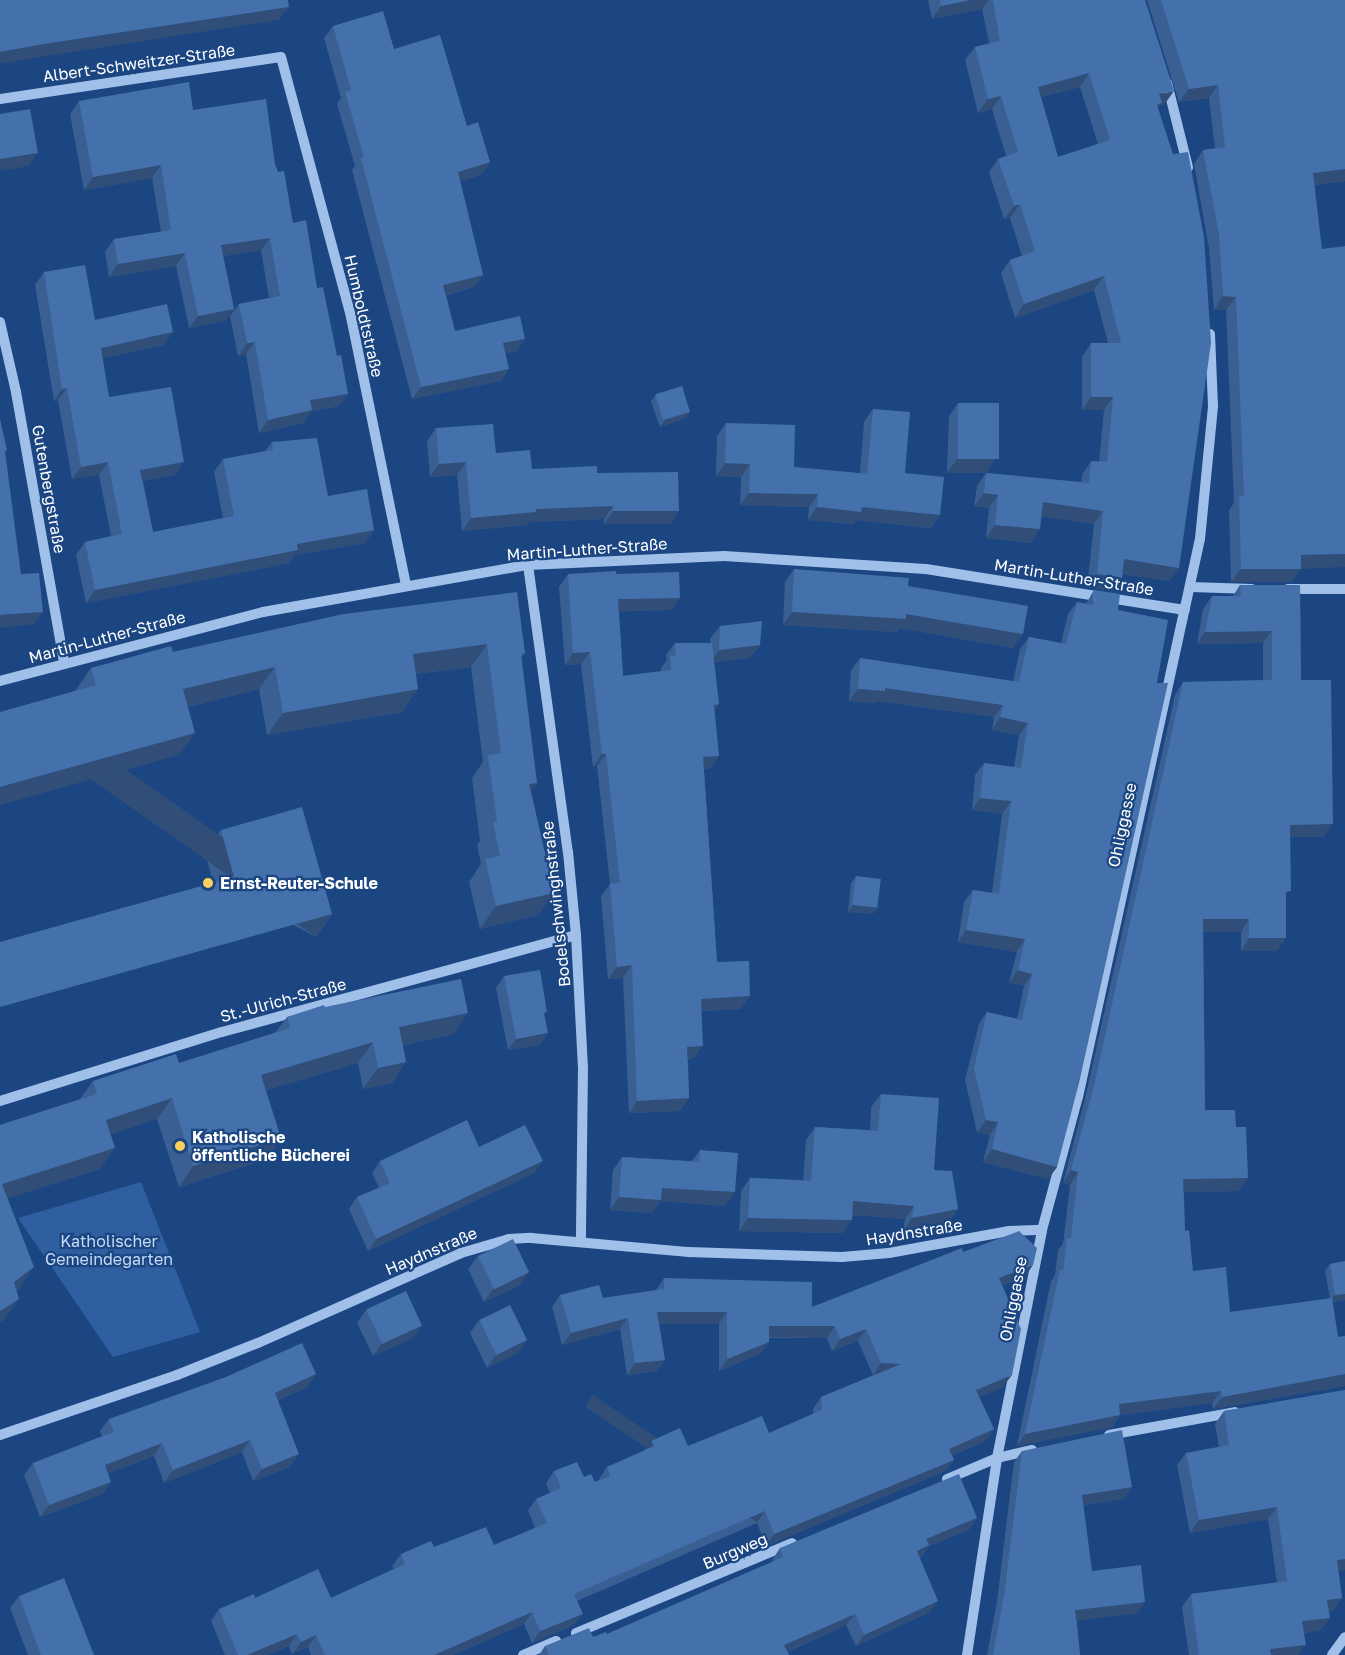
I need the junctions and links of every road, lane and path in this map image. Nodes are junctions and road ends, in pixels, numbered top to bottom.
1 (281, 57) joint
2 (1164, 73) edge
3 (0, 99) edge
4 (1192, 184) edge
5 (0, 322) edge
6 (1209, 326) edge
7 (528, 565) junction
8 (406, 584) junction
9 (1191, 586) junction
10 (1274, 589) edge
11 (1345, 589) edge
12 (1262, 590) edge
13 (1185, 610) junction
14 (64, 662) junction
15 (0, 681) edge
16 (576, 935) junction
17 (0, 1101) edge
18 (1042, 1230) junction
19 (581, 1242) junction
20 (1251, 1409) edge
21 (0, 1435) edge
22 (1100, 1436) edge
23 (1042, 1448) edge
24 (997, 1458) junction
25 (931, 1485) edge
26 (799, 1540) edge
27 (1345, 1637) edge
28 (523, 1655) edge
29 (967, 1655) edge
30 (1332, 1655) edge

1 - 3 street, Albert-Schweitzer-Straße
1 - 8 street, Humboldtstraße
2 - 4 street
5 - 14 street, Gutenbergstraße
6 - 9 street, Ohliggasse
7 - 8 street, Martin-Luther-Straße
7 - 13 street, Martin-Luther-Straße
7 - 16 street, Bodelschwinghstraße
8 - 14 street, Martin-Luther-Straße
9 - 12 street
9 - 13 street, Ohliggasse
10 - 11 street
13 - 18 street, Ohliggasse
14 - 15 street, Martin-Luther-Straße
16 - 17 street, St.-Ulrich-Straße
16 - 19 street, Bodelschwinghstraße
18 - 19 street, Haydnstraße
18 - 24 street, Ohliggasse
19 - 21 street, Haydnstraße
20 - 22 street
23 - 24 street
24 - 25 street
24 - 29 street, Ohliggasse
26 - 28 street, Burgweg
27 - 30 street

